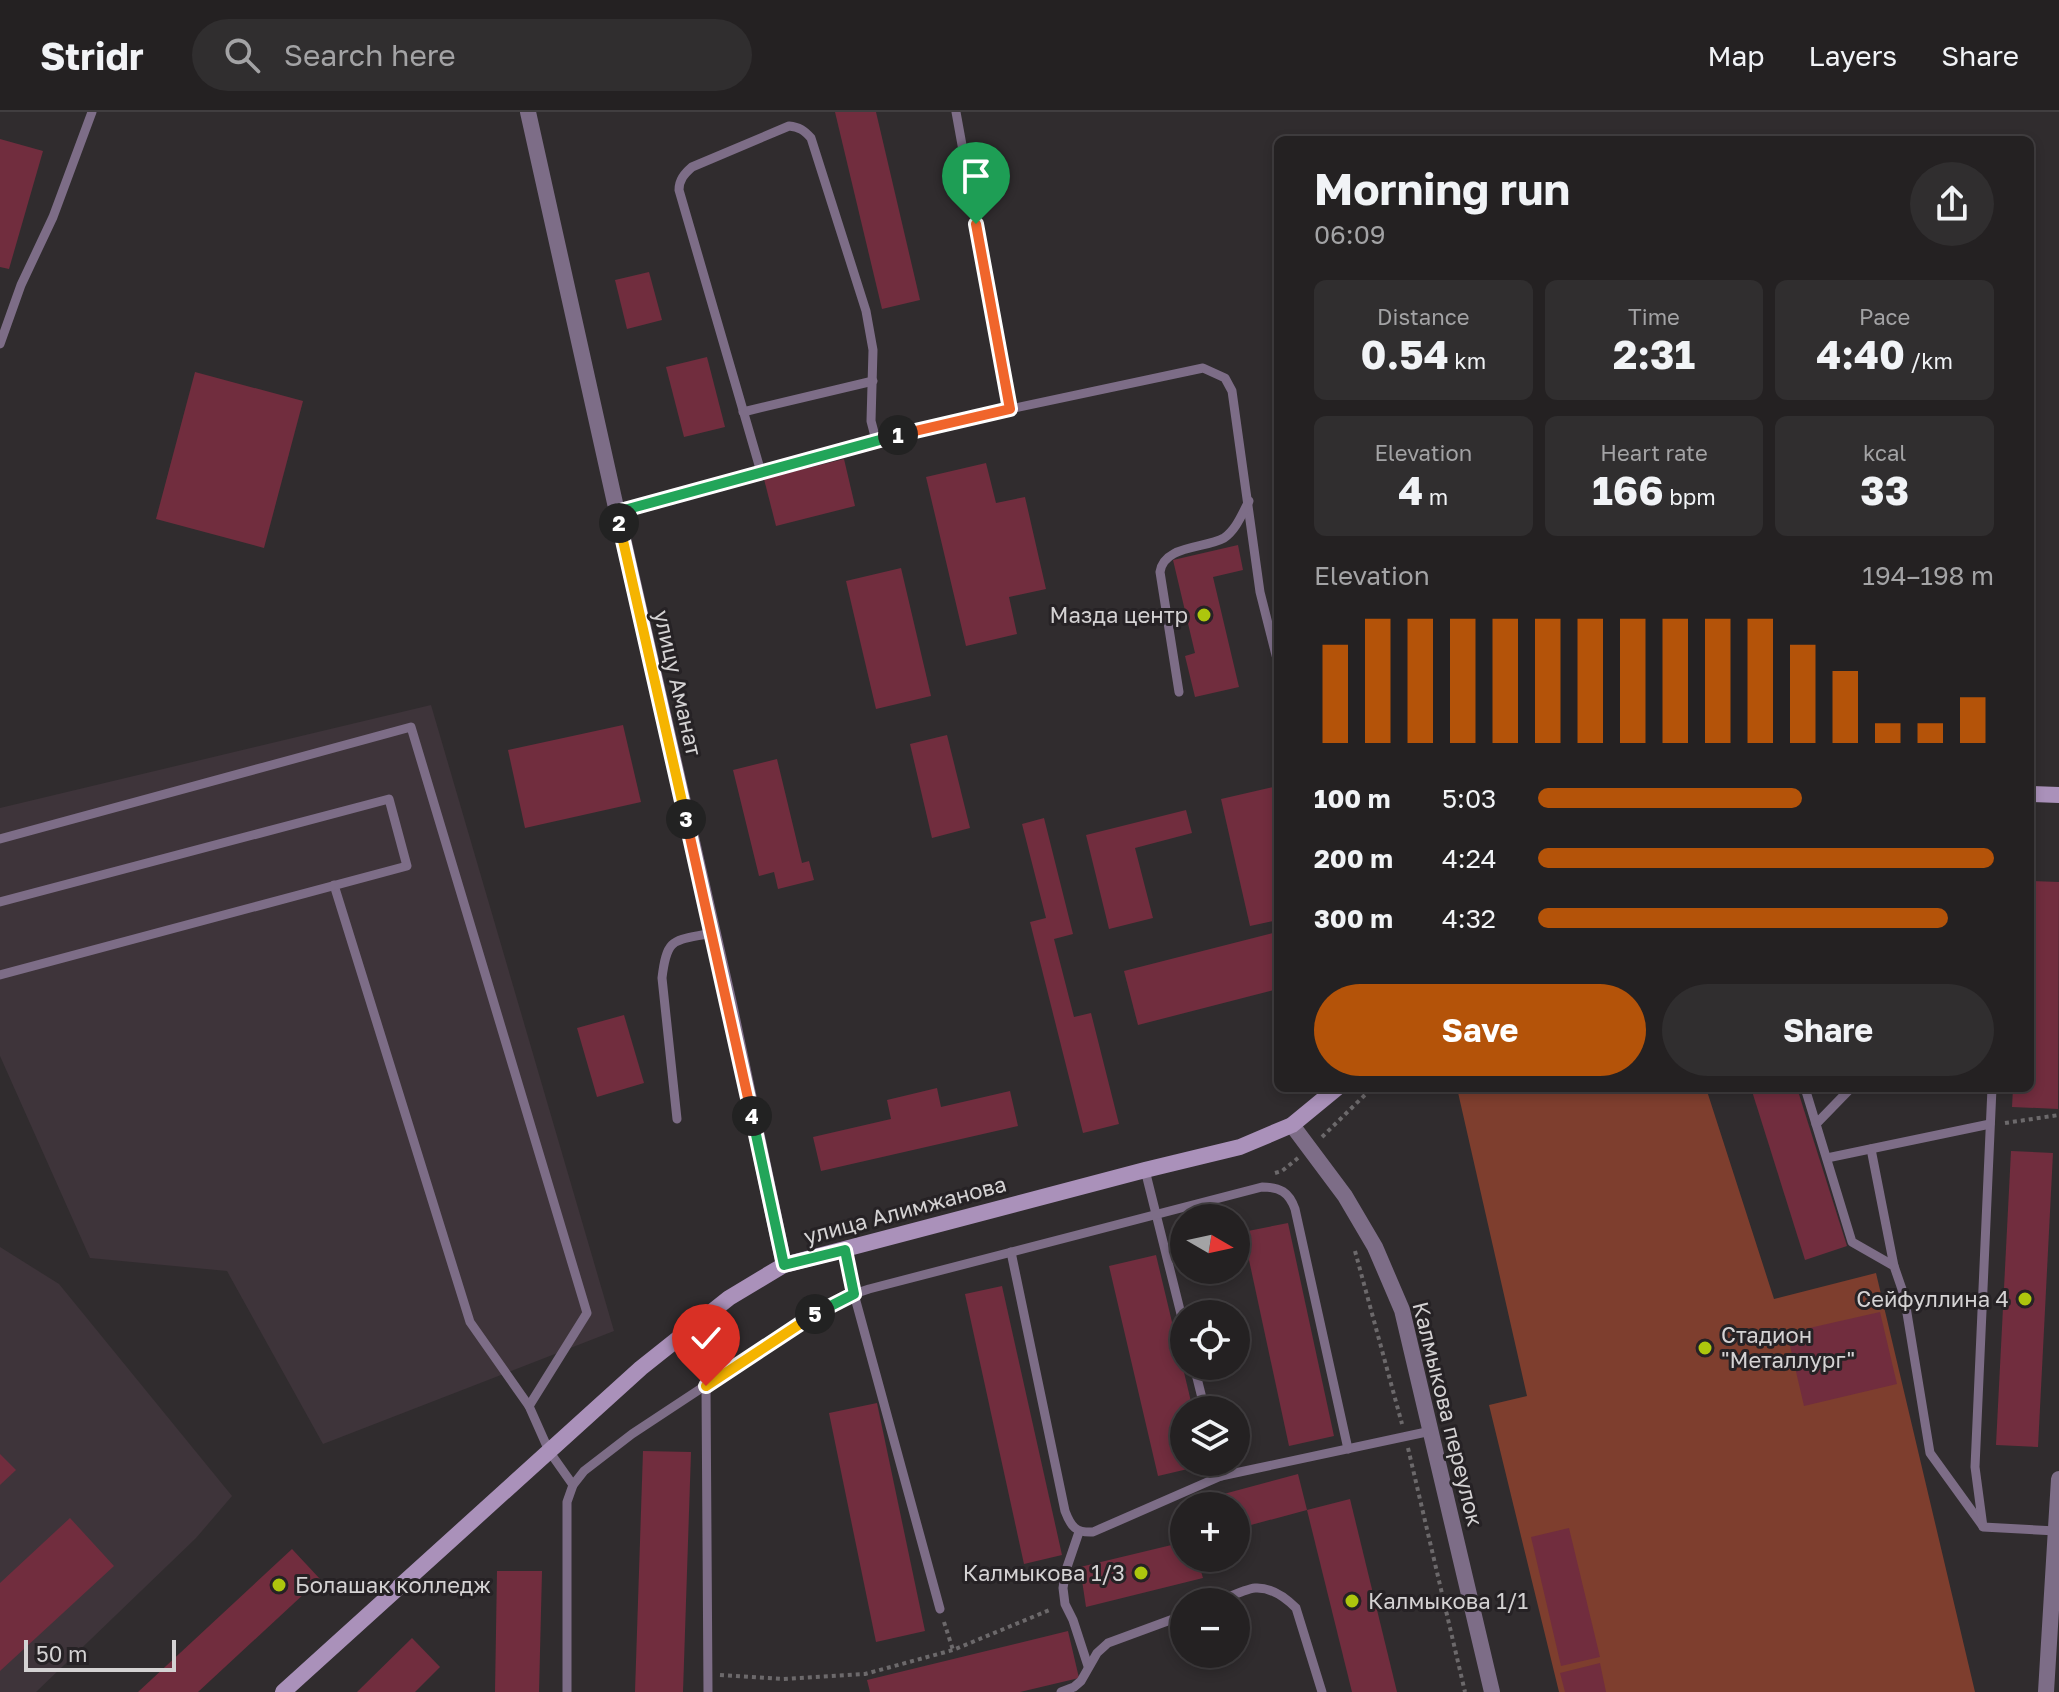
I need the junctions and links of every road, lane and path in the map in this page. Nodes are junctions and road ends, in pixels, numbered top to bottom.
1 (92, 112) edge
2 (528, 112) edge
3 (956, 112) edge
4 (0, 344) edge
5 (873, 381) junction
6 (1010, 409) junction
7 (743, 412) junction
8 (876, 440) junction
9 (761, 472) junction
10 (1249, 501) junction
11 (617, 512) junction
12 (1274, 647) edge
13 (1179, 692) dead end
14 (2034, 794) edge
15 (2059, 795) edge
16 (0, 839) edge
17 (334, 885) junction
18 (0, 902) edge
19 (712, 933) junction
20 (0, 975) edge
21 (1332, 1092) edge
22 (1368, 1092) edge
23 (1806, 1092) edge
24 (1847, 1092) edge
25 (1992, 1092) edge
26 (2059, 1115) edge
27 (677, 1119) dead end
28 (1816, 1124) junction
29 (1990, 1124) junction
30 (1292, 1125) junction
31 (1310, 1148) junction
32 (1871, 1149) junction
33 (1827, 1158) junction
34 (1145, 1170) junction
35 (1268, 1175) dead end
36 (1157, 1216) junction
37 (845, 1250) junction
38 (1011, 1252) junction
39 (1355, 1252) dead end
40 (784, 1265) junction
41 (1894, 1266) junction
42 (854, 1294) junction
43 (1178, 1300) edge
44 (706, 1386) junction
45 (529, 1406) junction
46 (1431, 1431) junction
47 (1405, 1437) junction
48 (1348, 1449) junction
49 (549, 1451) junction
50 (1250, 1470) edge
51 (1221, 1476) edge
52 (2059, 1479) edge
53 (573, 1485) junction
54 (1983, 1527) junction
55 (2056, 1531) junction
56 (1079, 1532) junction
57 (1250, 1590) edge
58 (1065, 1604) junction
59 (940, 1609) joint
60 (1170, 1620) edge
61 (953, 1650) junction
62 (1088, 1666) junction
63 (707, 1675) junction
64 (283, 1692) edge
65 (567, 1692) edge
66 (708, 1692) edge
67 (1061, 1692) edge
68 (1322, 1692) edge
69 (1465, 1692) edge
70 (1492, 1692) edge
71 (2046, 1692) edge

1 - 4 lane
2 - 11 street, улицу Аманат
3 - 6 lane
5 - 7 lane
5 - 7 lane
5 - 8 lane
6 - 8 lane
6 - 10 lane
7 - 9 lane
8 - 9 lane
9 - 11 lane
10 - 12 lane
10 - 13 lane
11 - 19 street, улицу Аманат
14 - 15 street
16 - 45 lane
17 - 18 lane
17 - 20 lane
17 - 45 lane
19 - 27 lane
19 - 40 street, улицу Аманат
21 - 30 street, улица Алимжанова
22 - 31 path
23 - 28 lane
24 - 28 lane
25 - 29 lane
26 - 29 path
28 - 33 lane
29 - 32 lane
29 - 54 lane
30 - 31 street, Калмыкова переулок
30 - 34 street, улица Алимжанова
31 - 35 path
31 - 46 street, Калмыкова переулок
32 - 33 lane
32 - 41 lane
33 - 41 lane
34 - 36 lane
34 - 37 street, улица Алимжанова
36 - 38 lane
36 - 43 lane
36 - 48 lane
37 - 40 street, улица Алимжанова
37 - 42 lane
38 - 42 lane
38 - 56 lane
39 - 47 path
40 - 49 street, улица Алимжанова
41 - 54 lane
42 - 44 lane
42 - 59 lane
44 - 53 lane
44 - 63 lane
45 - 49 lane
46 - 47 lane
46 - 70 street, Калмыкова переулок
47 - 48 lane
47 - 69 path
48 - 50 lane
49 - 53 lane
49 - 64 street, улица Алимжанова
51 - 56 lane
52 - 55 street
53 - 65 lane
54 - 55 lane
55 - 71 street
56 - 58 lane
57 - 68 lane
58 - 61 path
58 - 62 lane
59 - 61 path
60 - 62 lane
61 - 63 path
62 - 67 lane
63 - 66 lane

